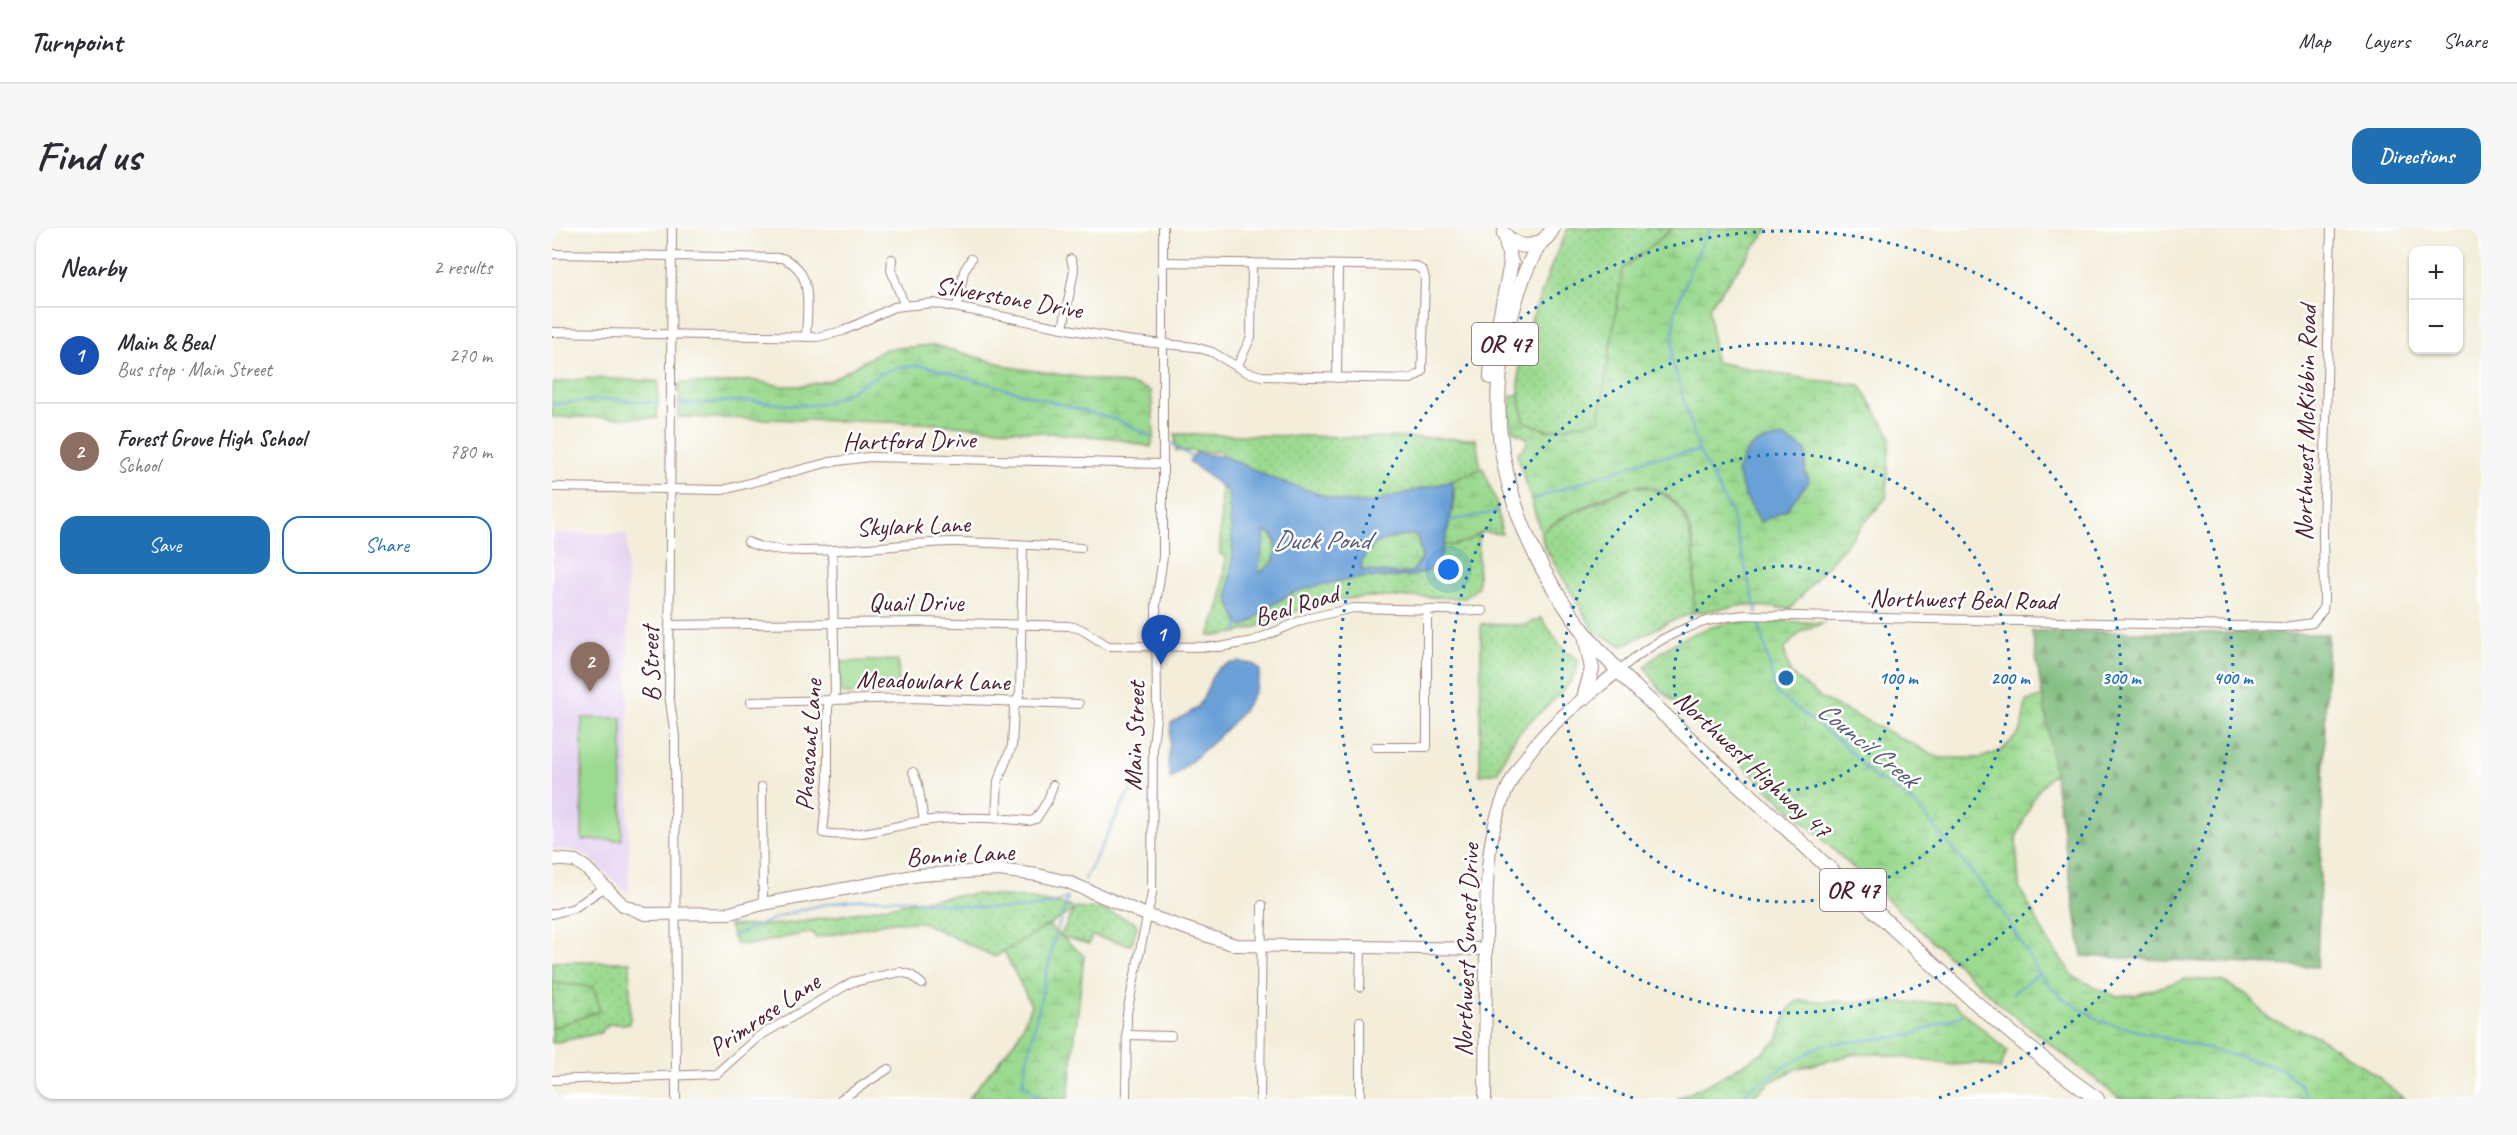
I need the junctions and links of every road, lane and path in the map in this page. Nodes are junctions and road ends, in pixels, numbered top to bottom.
1 (672, 228) edge
2 (1163, 228) edge
3 (1553, 228) edge
4 (2331, 228) edge
5 (1503, 232) edge
6 (1541, 242) junction
7 (552, 254) edge
8 (672, 255) junction
9 (892, 259) dead end
10 (971, 259) dead end
11 (1071, 259) dead end
12 (1163, 262) junction
13 (1252, 263) junction
14 (1338, 264) junction
15 (904, 304) junction
16 (957, 307) junction
17 (1063, 328) junction
18 (552, 332) edge
19 (671, 335) junction
20 (806, 337) junction
21 (1162, 344) junction
22 (1237, 367) junction
23 (1337, 378) junction
24 (1497, 423) junction
25 (1163, 464) junction
26 (552, 487) edge
27 (671, 489) junction
28 (748, 542) dead end
29 (1023, 546) junction
30 (1081, 548) dead end
31 (832, 549) junction
32 (1427, 609) junction
33 (1484, 611) dead end
34 (2319, 617) joint
35 (833, 623) junction
36 (669, 625) junction
37 (1022, 626) junction
38 (1585, 633) junction
39 (1157, 647) junction
40 (1618, 671) junction
41 (1584, 698) junction
42 (831, 700) junction
43 (751, 702) dead end
44 (1016, 702) junction
45 (1079, 704) dead end
46 (1375, 747) dead end
47 (913, 772) dead end
48 (1053, 785) dead end
49 (762, 787) dead end
50 (996, 818) junction
51 (924, 821) junction
52 (552, 859) edge
53 (605, 887) junction
54 (763, 904) junction
55 (1262, 905) dead end
56 (552, 914) edge
57 (676, 914) junction
58 (1149, 916) junction
59 (1262, 947) junction
60 (1361, 948) junction
61 (1486, 949) junction
62 (922, 984) dead end
63 (1360, 987) dead end
64 (1360, 1021) dead end
65 (1127, 1035) junction
66 (1171, 1036) dead end
67 (888, 1069) dead end
68 (676, 1076) junction
69 (552, 1080) edge
70 (676, 1099) edge
71 (841, 1099) edge
72 (1126, 1099) edge
73 (1260, 1099) edge
74 (1360, 1099) edge
75 (1485, 1099) edge
76 (2097, 1099) edge

1 - 8 street, B Street
2 - 12 street, Main Street
3 - 6 main road, Northwest Highway 47
4 - 34 street, Northwest McKibbin Road
5 - 6 main road
5 - 24 main road, Northwest Highway 47
6 - 24 main road, Northwest Highway 47 / OR 47
7 - 8 street
8 - 19 street, B Street
8 - 20 street
9 - 15 street
10 - 16 street
11 - 17 street
12 - 13 street
12 - 21 street, Main Street
13 - 14 street
13 - 22 street
14 - 23 street
14 - 23 street, Silverstone Drive
15 - 16 street, Silverstone Drive
15 - 20 street, Silverstone Drive
16 - 17 street, Silverstone Drive
17 - 21 street, Silverstone Drive
18 - 19 street, Silverstone Drive
19 - 20 street, Silverstone Drive
19 - 27 street, B Street
21 - 22 street, Silverstone Drive
21 - 25 street, Main Street
22 - 23 street, Silverstone Drive
24 - 38 main road, Northwest Highway 47 / OR 47
25 - 27 street, Hartford Drive
25 - 39 street, Main Street
26 - 27 street, Hartford Drive
27 - 36 street, B Street
28 - 31 street, Skylark Lane
29 - 30 street, Skylark Lane
29 - 31 street, Skylark Lane
29 - 37 street
31 - 35 street, Pheasant Lane
32 - 33 street, Beal Road
32 - 39 street, Beal Road
32 - 46 street
34 - 40 street, Northwest Beal Road
35 - 36 street, Quail Drive
35 - 37 street, Quail Drive
35 - 42 street, Pheasant Lane
36 - 57 street, B Street
37 - 39 street, Quail Drive
37 - 44 street
38 - 40 main road, Northwest Highway 47 / OR 47
38 - 41 main road
39 - 58 street, Main Street
40 - 41 street, Northwest Sunset Drive
40 - 76 main road, Northwest Highway 47 / OR 47
41 - 61 street, Northwest Sunset Drive
42 - 43 street, Meadowlark Lane
42 - 44 street, Meadowlark Lane
42 - 51 street, Pheasant Lane
44 - 45 street, Meadowlark Lane
44 - 50 street
47 - 51 street
48 - 50 street, Pheasant Lane
49 - 54 street
50 - 51 street, Pheasant Lane
52 - 53 street, Bonnie Lane
53 - 56 street
53 - 57 street, Bonnie Lane
54 - 57 street, Bonnie Lane
54 - 58 street, Bonnie Lane
55 - 59 street
57 - 68 street, B Street
58 - 59 street, Bonnie Lane
58 - 65 street, Main Street
59 - 60 street, Bonnie Lane
59 - 73 street
60 - 61 street, Bonnie Lane
60 - 63 street
61 - 75 street, Northwest Sunset Drive
62 - 68 street, Primrose Lane
64 - 74 street
65 - 66 street
65 - 72 street, Main Street
67 - 71 street
68 - 69 street, Primrose Lane
68 - 70 street, B Street

